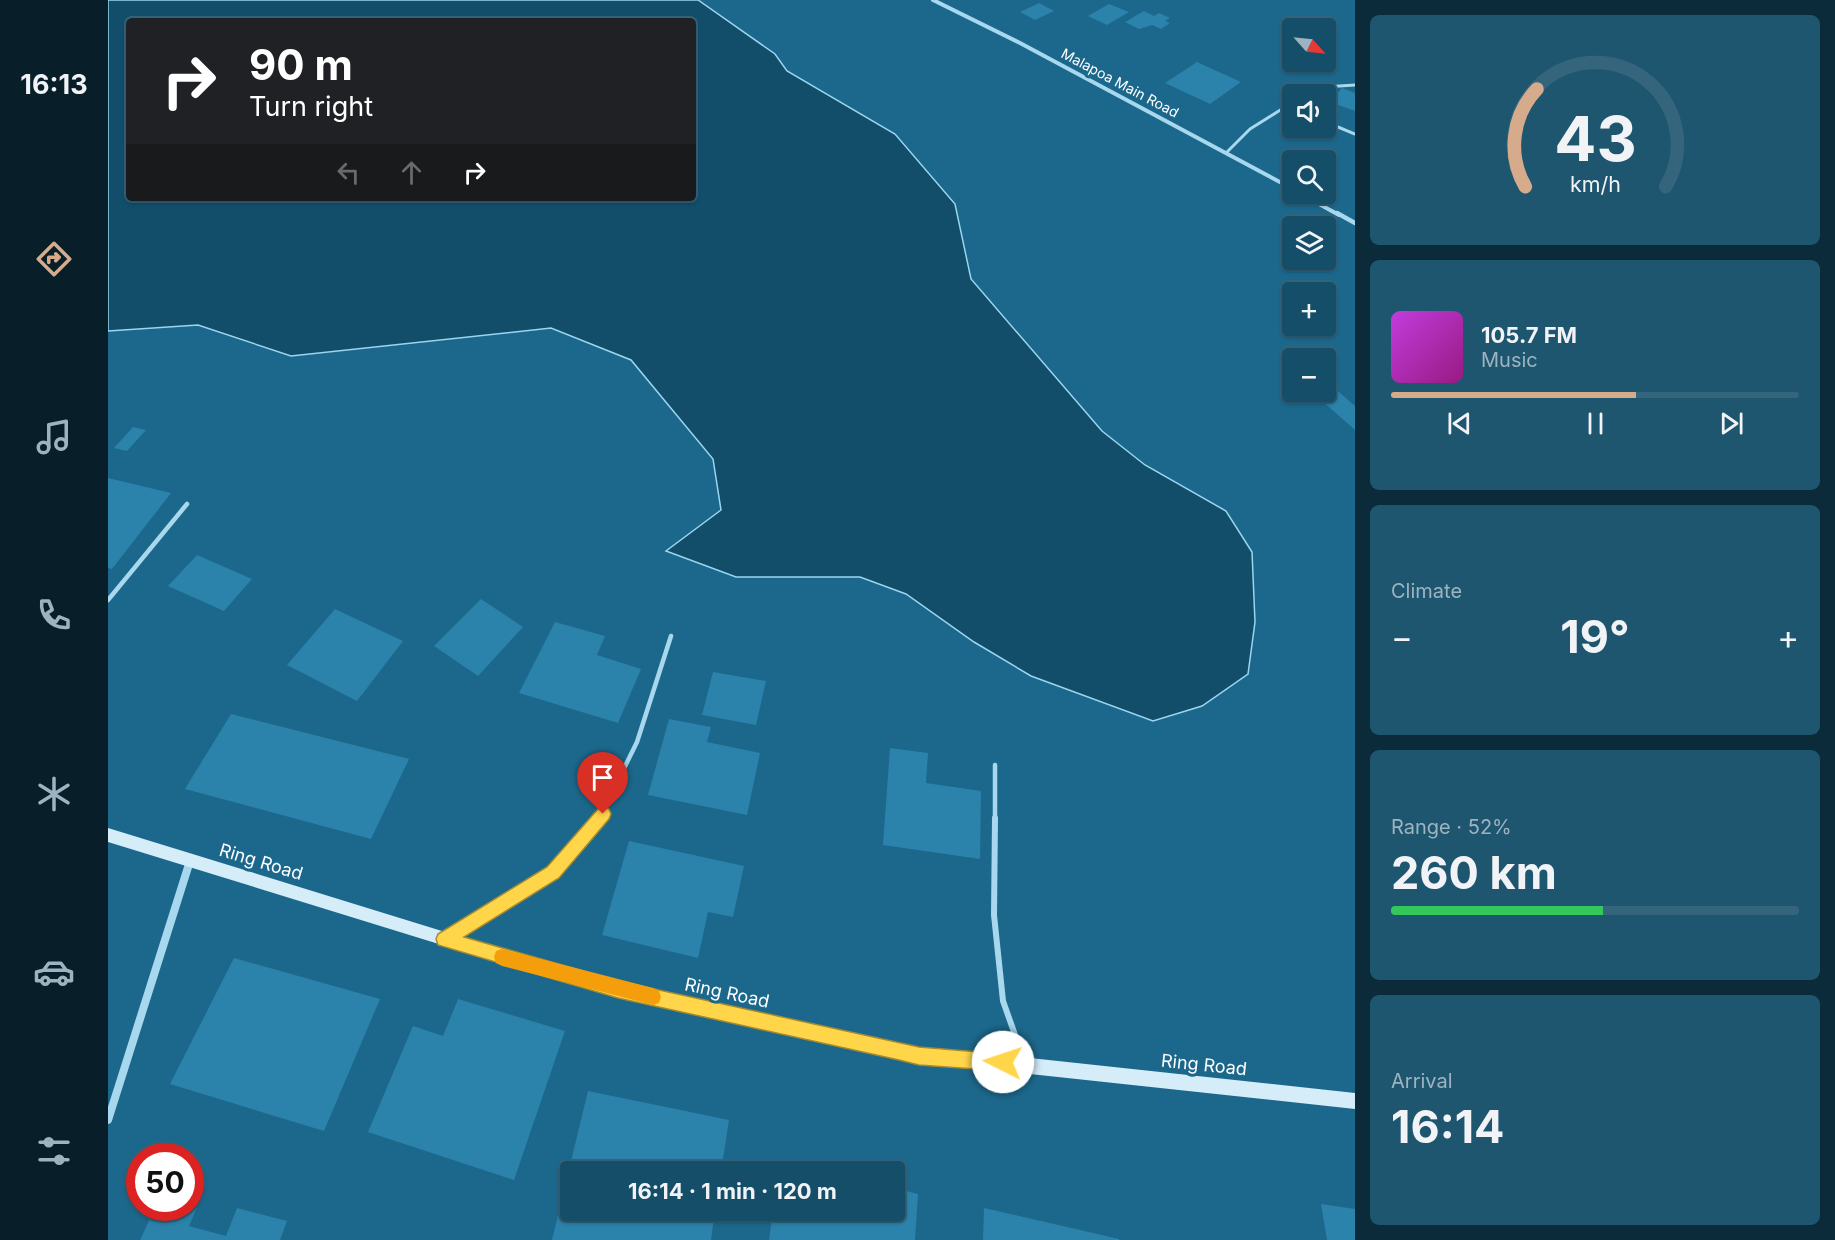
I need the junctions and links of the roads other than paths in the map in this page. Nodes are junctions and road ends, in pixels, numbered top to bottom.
1 (933, 0) edge
2 (1355, 85) edge
3 (1336, 86) edge
4 (1282, 108) edge
5 (1336, 126) edge
6 (1355, 134) edge
7 (1226, 153) junction
8 (1282, 183) edge
9 (1320, 204) edge
10 (1355, 223) edge
11 (187, 504) dead end
12 (108, 600) edge
13 (671, 636) dead end
14 (995, 765) dead end
15 (108, 835) edge
16 (190, 861) junction
17 (444, 939) junction
18 (1025, 1065) junction
19 (1355, 1101) edge
20 (108, 1120) edge

1 - 7 street, Malapoa Main Road
2 - 3 lane
4 - 7 lane
5 - 6 lane
7 - 8 street, Malapoa Main Road
9 - 10 street
11 - 12 lane
13 - 17 lane
14 - 18 lane
15 - 16 main road, Ring Road
16 - 17 main road, Ring Road
16 - 20 street
17 - 18 main road, Ring Road
18 - 19 main road, Ring Road

